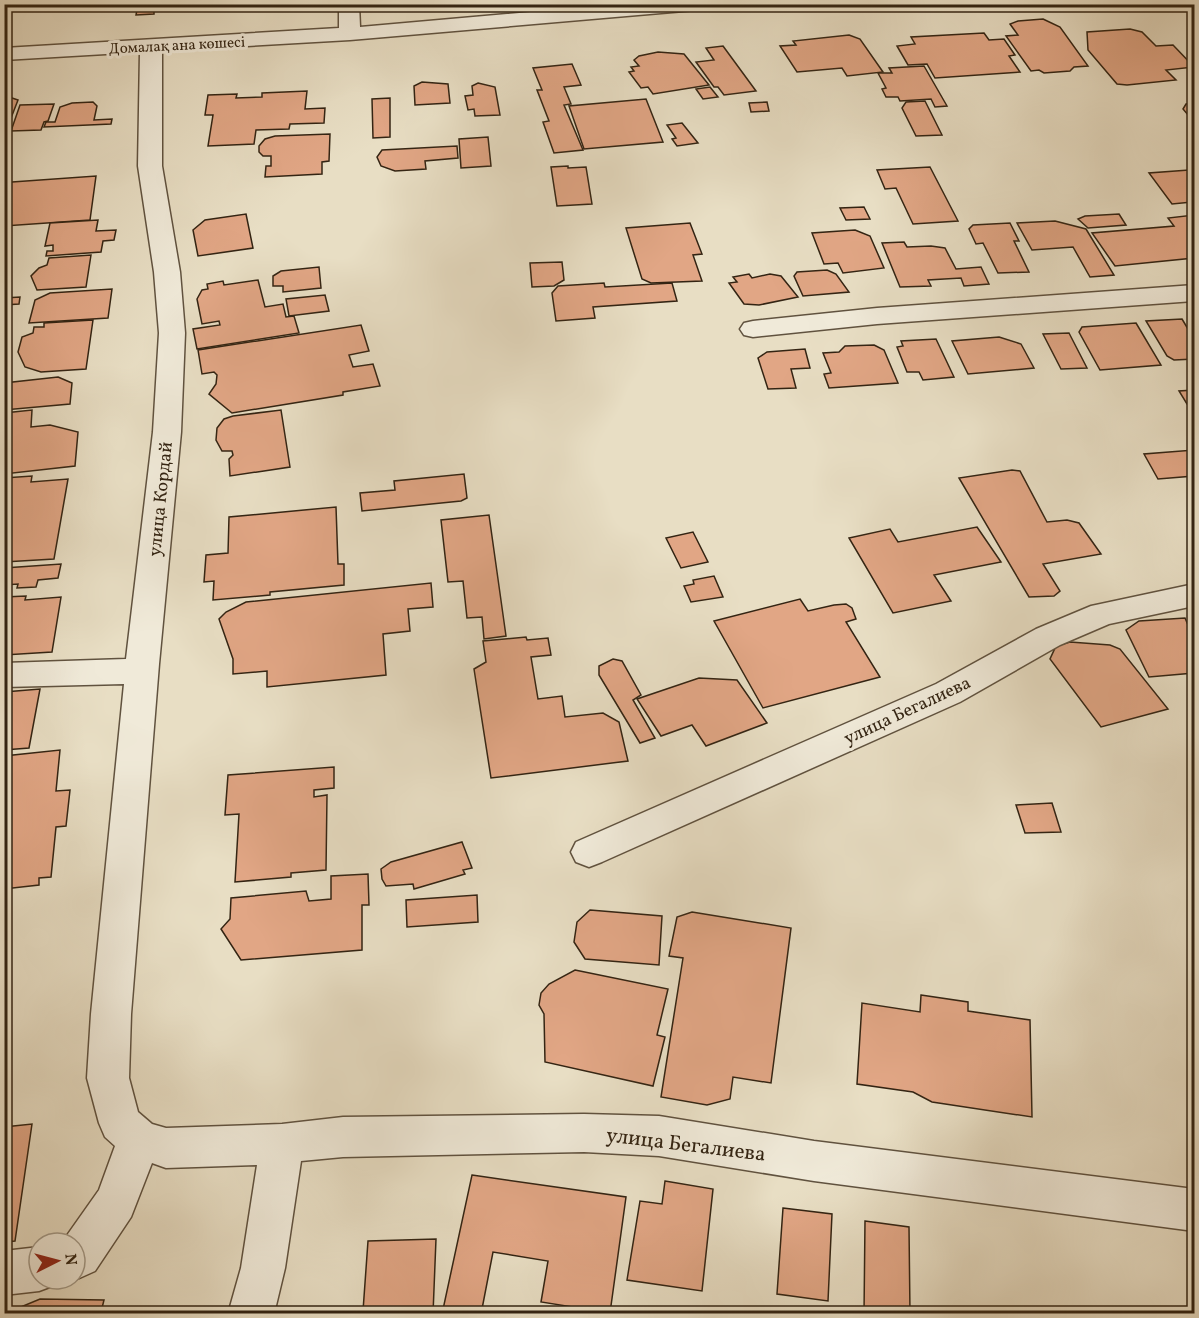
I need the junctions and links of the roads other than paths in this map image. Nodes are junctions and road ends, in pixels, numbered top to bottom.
1 (349, 4) edge
2 (696, 4) edge
3 (350, 34) junction
4 (151, 46) junction
5 (4, 54) edge
6 (1194, 293) edge
7 (753, 328) dead end
8 (1194, 595) edge
9 (142, 671) junction
10 (4, 675) edge
11 (589, 852) dead end
12 (130, 1132) junction
13 (282, 1144) junction
14 (1194, 1210) edge
15 (87, 1244) edge
16 (27, 1270) edge
17 (4, 1273) edge
18 (251, 1314) edge

1 - 3 street
2 - 3 street, Домалақ ана көшесі
3 - 4 street, Домалақ ана көшесі
4 - 5 street, Домалақ ана көшесі
4 - 9 street, улица Кордай
6 - 7 street
8 - 11 street, улица Бегалиева
9 - 10 street
9 - 12 street, улица Кордай
12 - 13 street, улица Бегалиева
12 - 15 street
13 - 14 street, улица Бегалиева
13 - 18 street
16 - 17 street

